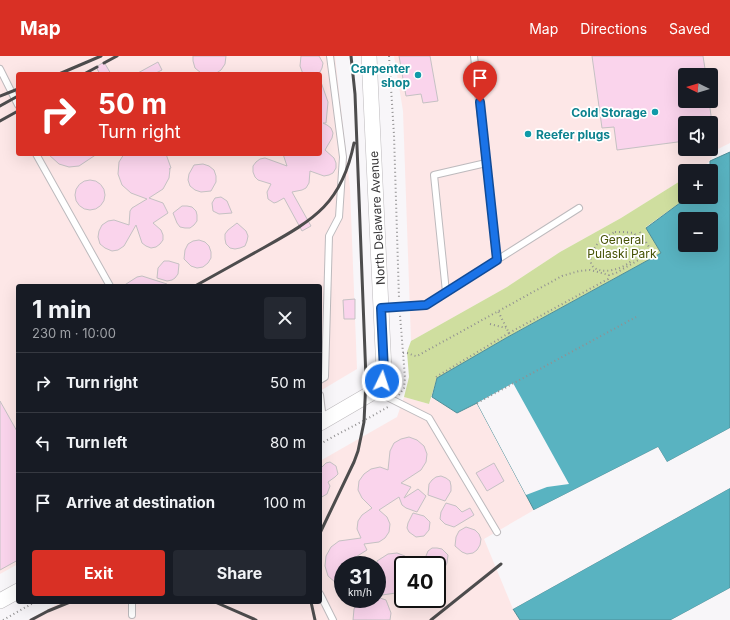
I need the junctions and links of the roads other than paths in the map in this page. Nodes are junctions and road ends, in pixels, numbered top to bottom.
1 (330, 56) edge
2 (369, 56) edge
3 (474, 56) edge
4 (0, 69) edge
5 (16, 101) edge
6 (37, 156) edge
7 (486, 162) junction
8 (579, 208) dead end
9 (497, 260) junction
10 (109, 284) edge
11 (446, 292) junction
12 (381, 308) junction
13 (322, 379) edge
14 (378, 386) junction
15 (322, 422) edge
16 (497, 532) dead end
17 (16, 592) edge
18 (322, 598) edge
19 (0, 601) edge
20 (132, 604) edge
21 (132, 615) dead end
22 (333, 620) edge

1 - 13 lane
2 - 12 street, North Delaware Avenue
3 - 7 lane
4 - 5 lane
6 - 10 lane
7 - 9 lane
7 - 11 lane
8 - 9 lane
9 - 11 lane
11 - 12 lane
12 - 14 street, North Delaware Avenue
14 - 15 street
14 - 16 lane
17 - 19 street
18 - 22 lane
20 - 21 lane

